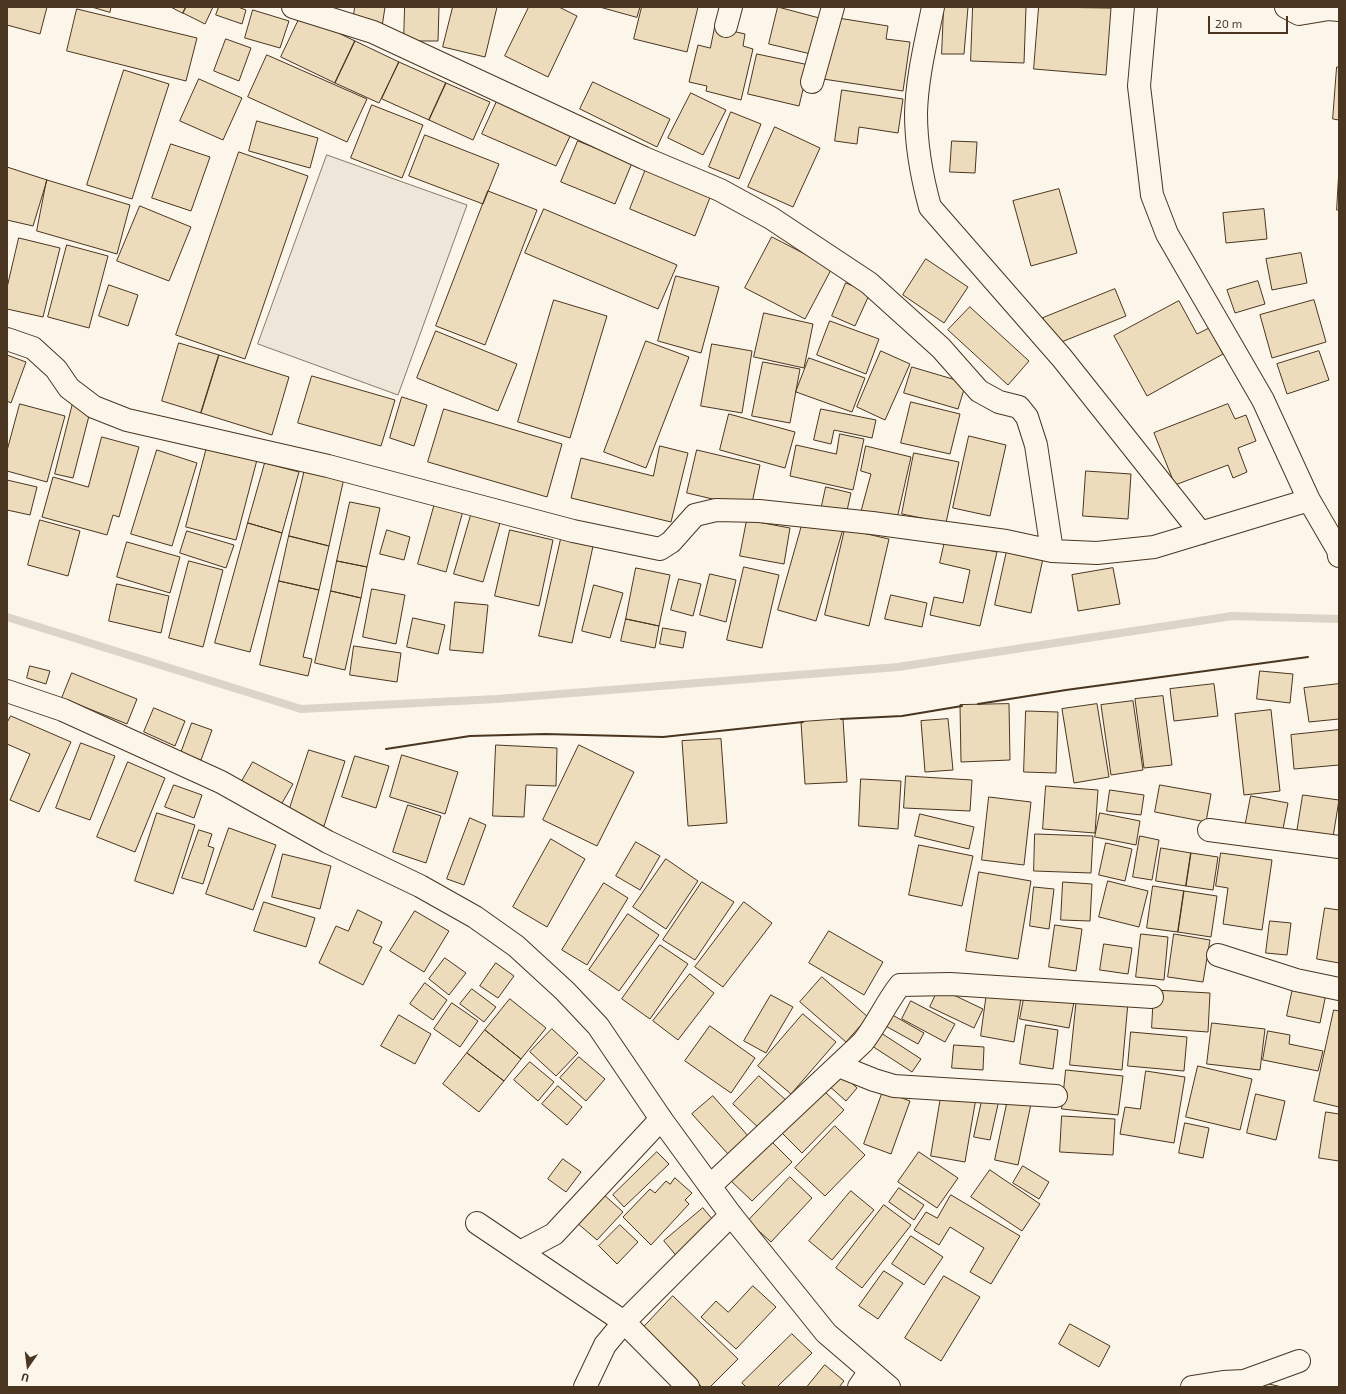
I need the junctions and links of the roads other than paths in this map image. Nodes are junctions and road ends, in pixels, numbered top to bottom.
1 (293, 7) edge
2 (832, 7) edge
3 (933, 7) edge
4 (1146, 7) edge
5 (1286, 7) edge
6 (1339, 10) edge
7 (812, 82) dead end
8 (7, 339) edge
9 (1309, 500) junction
10 (1201, 533) junction
11 (1052, 551) junction
12 (1339, 552) edge
13 (7, 691) edge
14 (1209, 830) dead end
15 (1339, 847) edge
16 (1218, 955) dead end
17 (1339, 989) edge
18 (1152, 996) dead end
19 (839, 1066) junction
20 (1056, 1096) dead end
21 (661, 1119) junction
22 (710, 1186) junction
23 (731, 1215) junction
24 (477, 1223) dead end
25 (520, 1252) junction
26 (624, 1322) junction
27 (1298, 1361) dead end
28 (864, 1379) edge
29 (585, 1387) edge
30 (688, 1387) edge
31 (889, 1387) edge
32 (1192, 1387) edge

1 - 11 street
2 - 7 street
3 - 10 street
4 - 9 street
5 - 6 street
8 - 11 street
9 - 10 street
9 - 12 street
10 - 11 street
13 - 21 street
14 - 15 street
16 - 17 street
18 - 19 street
19 - 20 street
19 - 22 street
21 - 22 street
21 - 25 street
22 - 23 street
23 - 26 street
23 - 28 street
24 - 25 street
25 - 26 street
26 - 29 street
26 - 30 street
27 - 32 street
28 - 31 street

